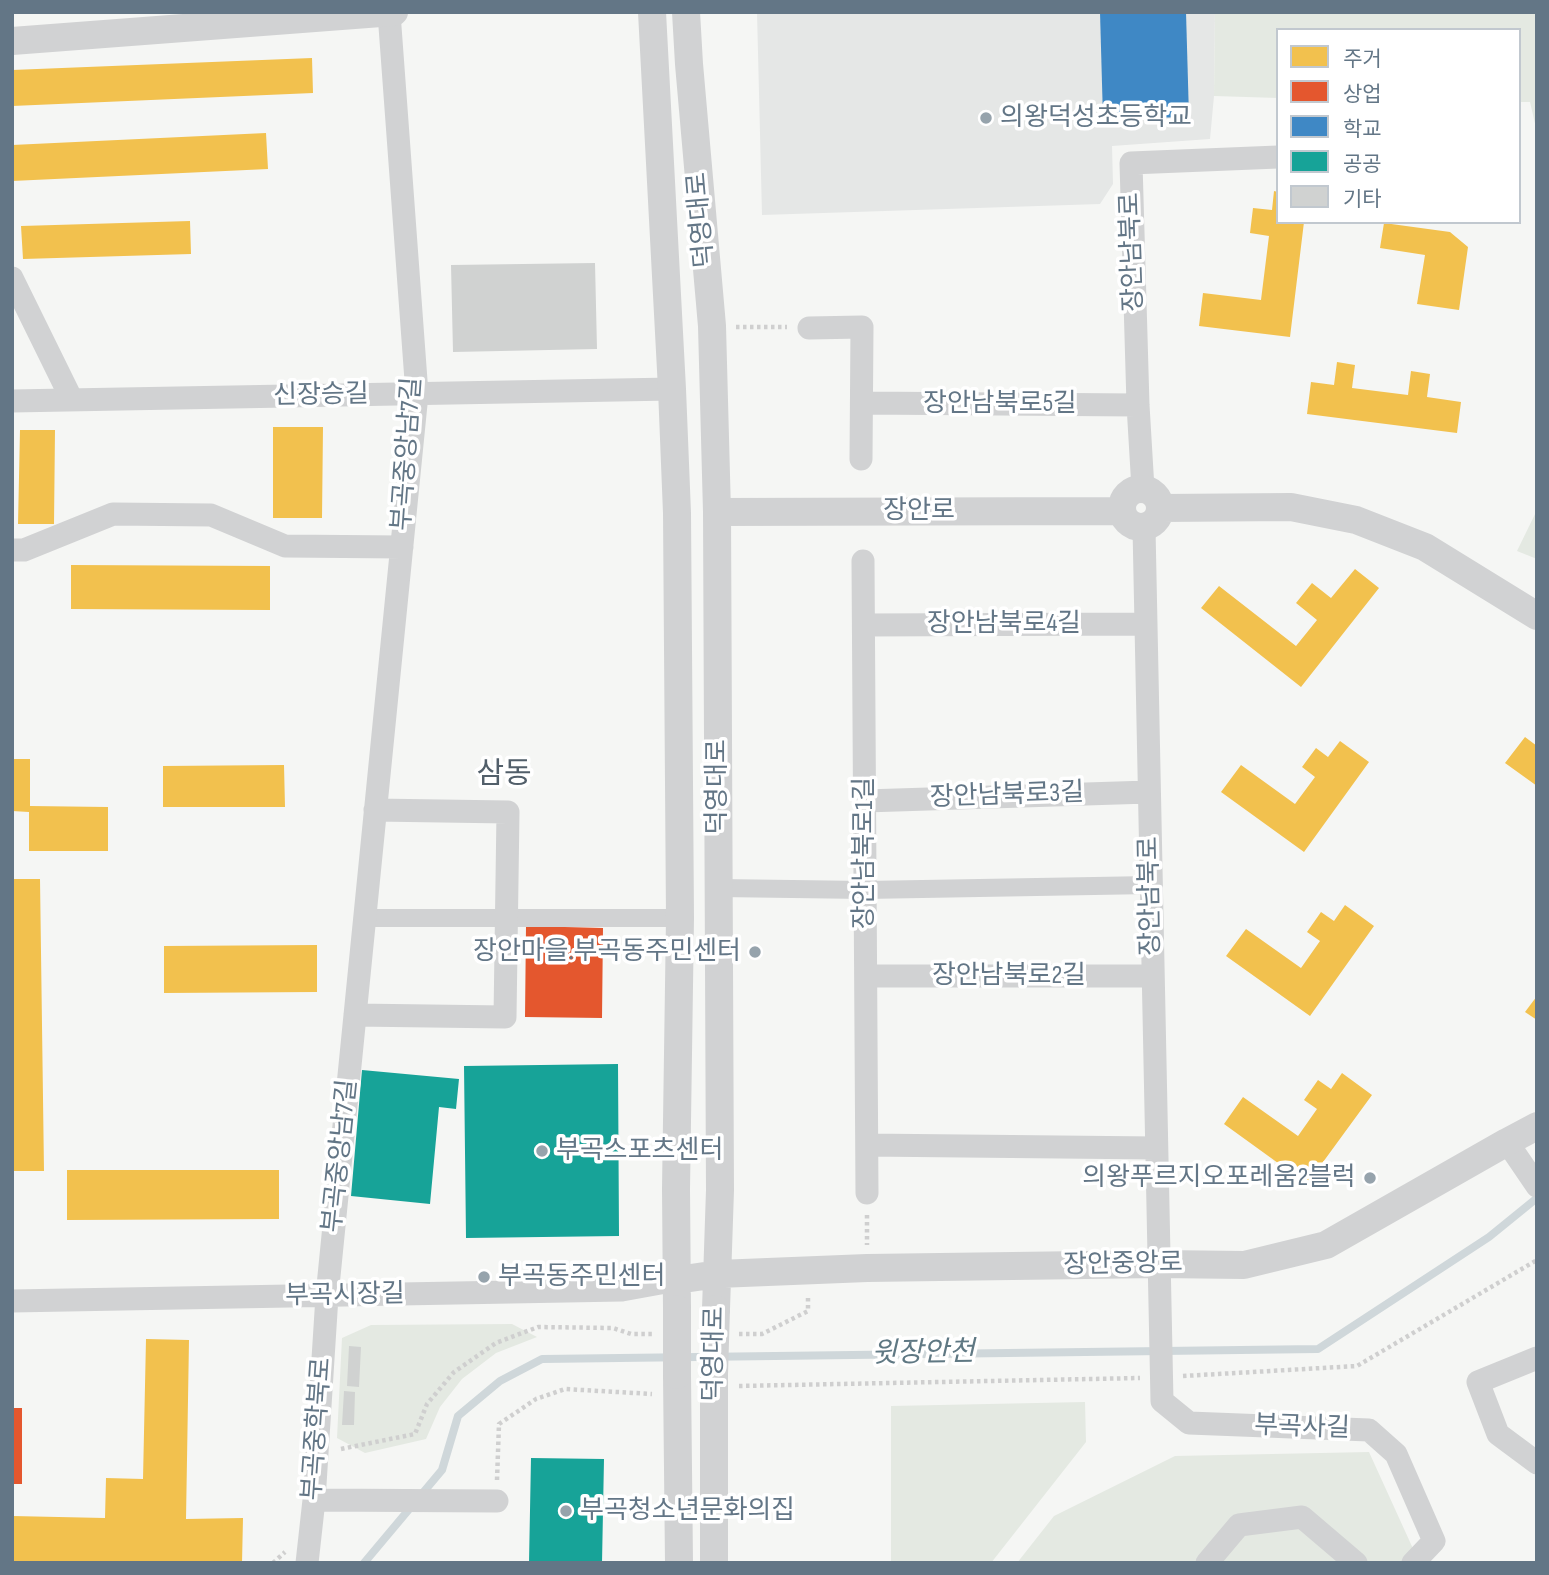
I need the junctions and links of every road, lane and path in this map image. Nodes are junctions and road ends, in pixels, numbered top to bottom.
1 (392, 12) edge
2 (652, 12) edge
3 (685, 12) edge
4 (12, 41) edge
5 (1276, 157) edge
6 (12, 278) edge
7 (712, 326) junction
8 (808, 328) joint
9 (672, 389) junction
10 (417, 394) junction
11 (72, 400) junction
12 (12, 401) edge
13 (862, 403) junction
14 (1138, 405) junction
15 (861, 459) dead end
16 (1149, 508) junction
17 (717, 512) junction
18 (402, 548) junction
19 (12, 550) edge
20 (863, 561) dead end
21 (1537, 616) edge
22 (1145, 624) junction
23 (863, 625) junction
24 (1149, 792) junction
25 (865, 801) junction
26 (375, 810) junction
27 (1151, 885) junction
28 (719, 888) junction
29 (865, 890) junction
30 (365, 918) junction
31 (506, 918) junction
32 (680, 918) junction
33 (866, 976) junction
34 (1153, 976) junction
35 (355, 1015) junction
36 (1537, 1126) edge
37 (1507, 1142) junction
38 (867, 1145) junction
39 (1156, 1148) junction
40 (1533, 1179) edge
41 (867, 1193) joint
42 (1158, 1264) junction
43 (867, 1268) junction
44 (808, 1270) junction
45 (718, 1274) junction
46 (677, 1280) junction
47 (327, 1296) junction
48 (12, 1301) edge
49 (631, 1334) dead end
50 (762, 1334) dead end
51 (1537, 1358) edge
52 (678, 1385) junction
53 (316, 1454) junction
54 (1537, 1463) edge
55 (314, 1500) junction
56 (497, 1501) joint
57 (307, 1563) edge
58 (679, 1563) edge
59 (714, 1563) edge
60 (1207, 1563) edge
61 (1356, 1563) edge
62 (1413, 1563) edge

1 - 4 street
1 - 10 street, 부곡중앙남7길
2 - 9 street, 덕영대로
3 - 7 street, 덕영대로
5 - 14 street, 장안남북로
6 - 11 street
7 - 8 path
7 - 17 street, 덕영대로
8 - 13 street
9 - 10 street, 신장승길
9 - 32 street, 덕영대로
10 - 11 street, 신장승길
10 - 18 street, 부곡중앙남7길
11 - 12 street, 신장승길
13 - 14 street, 장안남북로5길
13 - 15 street
14 - 16 street, 장안남북로
16 - 17 street, 장안로
16 - 21 street
16 - 22 street, 장안남북로
17 - 28 street, 덕영대로
18 - 19 street
18 - 26 street, 부곡중앙남7길
20 - 23 street, 장안남북로1길
22 - 23 street, 장안남북로4길
22 - 24 street, 장안남북로
23 - 25 street, 장안남북로1길
24 - 25 street, 장안남북로3길
24 - 27 street, 장안남북로
25 - 29 street, 장안남북로1길
26 - 30 street, 부곡중앙남7길
26 - 31 street
27 - 29 street
27 - 34 street, 장안남북로
28 - 29 street
28 - 45 street, 덕영대로
29 - 33 street, 장안남북로1길
30 - 31 street
30 - 35 street, 부곡중앙남7길
31 - 32 street
31 - 35 street
32 - 46 street, 덕영대로
33 - 34 street, 장안남북로2길
33 - 38 street, 장안남북로1길
34 - 39 street, 장안남북로
35 - 47 street, 부곡중앙남7길
36 - 37 street, 장안중앙로
37 - 40 street
37 - 42 street, 장안중앙로
38 - 39 street
38 - 41 street, 장안남북로1길
39 - 42 street, 장안남북로
41 - 43 path
42 - 43 street, 장안중앙로
42 - 62 street, 부곡사길
43 - 44 street, 장안중앙로
44 - 45 street, 장안중앙로
44 - 50 path
45 - 46 street, 장안중앙로
45 - 59 street, 덕영대로, bridge
46 - 47 street, 부곡시장길
46 - 52 street, 덕영대로, bridge
47 - 48 street, 부곡시장길
47 - 53 street, 부곡중학북로
49 - 53 path
51 - 54 street
52 - 56 path
52 - 58 street, 덕영대로
53 - 55 street, 부곡중학북로
55 - 56 street
55 - 57 street, 부곡중학북로
60 - 61 street

